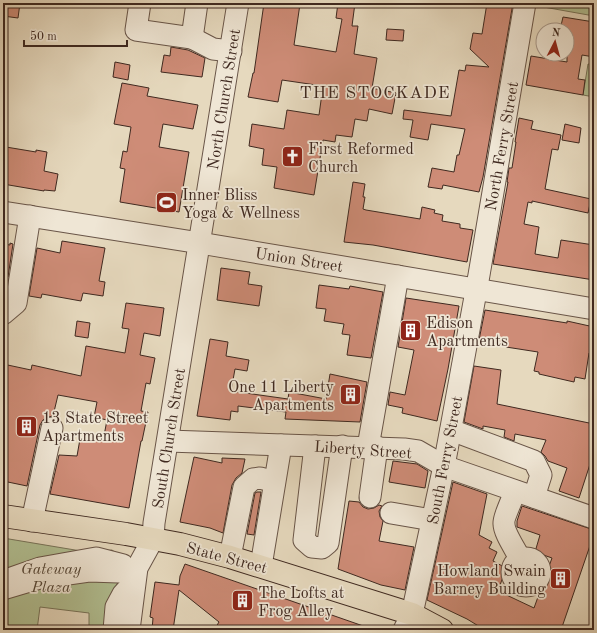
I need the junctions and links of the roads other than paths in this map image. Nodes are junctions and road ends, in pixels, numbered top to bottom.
1 (140, 3) edge
2 (196, 3) edge
3 (238, 3) edge
4 (525, 3) edge
5 (192, 38) junction
6 (231, 51) junction
7 (3, 212) edge
8 (30, 216) junction
9 (200, 243) junction
10 (398, 276) junction
11 (476, 289) junction
12 (594, 309) edge
13 (3, 314) edge
14 (52, 428) dead end
15 (451, 430) junction
16 (168, 441) junction
17 (281, 445) junction
18 (316, 446) junction
19 (342, 446) junction
20 (372, 447) junction
21 (444, 466) junction
22 (274, 484) junction
23 (525, 494) junction
24 (370, 497) dead end
25 (391, 513) dead end
26 (3, 516) edge
27 (594, 518) edge
28 (432, 520) junction
29 (32, 521) junction
30 (153, 539) junction
31 (230, 557) junction
32 (520, 559) dead end
33 (261, 566) junction
34 (135, 580) junction
35 (3, 581) edge
36 (3, 589) edge
37 (408, 622) edge
38 (114, 630) edge
39 (129, 630) edge
40 (442, 630) edge

1 - 5 street
2 - 5 street
3 - 6 street, North Church Street
4 - 11 street, North Ferry Street
5 - 6 street
6 - 9 street, North Church Street
7 - 8 street, Union Street
8 - 9 street, Union Street
8 - 13 street
9 - 10 street, Union Street
9 - 16 street, South Church Street
10 - 11 street, Union Street
10 - 20 street
11 - 12 street, Union Street
11 - 15 street, South Ferry Street
14 - 29 street
15 - 21 street, South Ferry Street
15 - 23 street
16 - 17 street, Liberty Street
16 - 30 street, South Church Street
17 - 18 street, Liberty Street
17 - 22 street
18 - 19 street, Liberty Street
18 - 19 street
19 - 20 street, Liberty Street
20 - 21 street, Liberty Street
20 - 24 street
21 - 23 street, Liberty Street
21 - 28 street, South Ferry Street
22 - 31 street
22 - 33 street
23 - 27 street, Liberty Street
23 - 32 street
25 - 28 street
26 - 29 main road, State Street
28 - 37 street, South Ferry Street
29 - 30 main road, State Street
30 - 31 main road, State Street
30 - 34 street, South Church Street
31 - 33 main road, State Street
33 - 37 main road, State Street
34 - 38 street
34 - 39 street, South Church Street
35 - 36 street
37 - 40 main road, State Street

